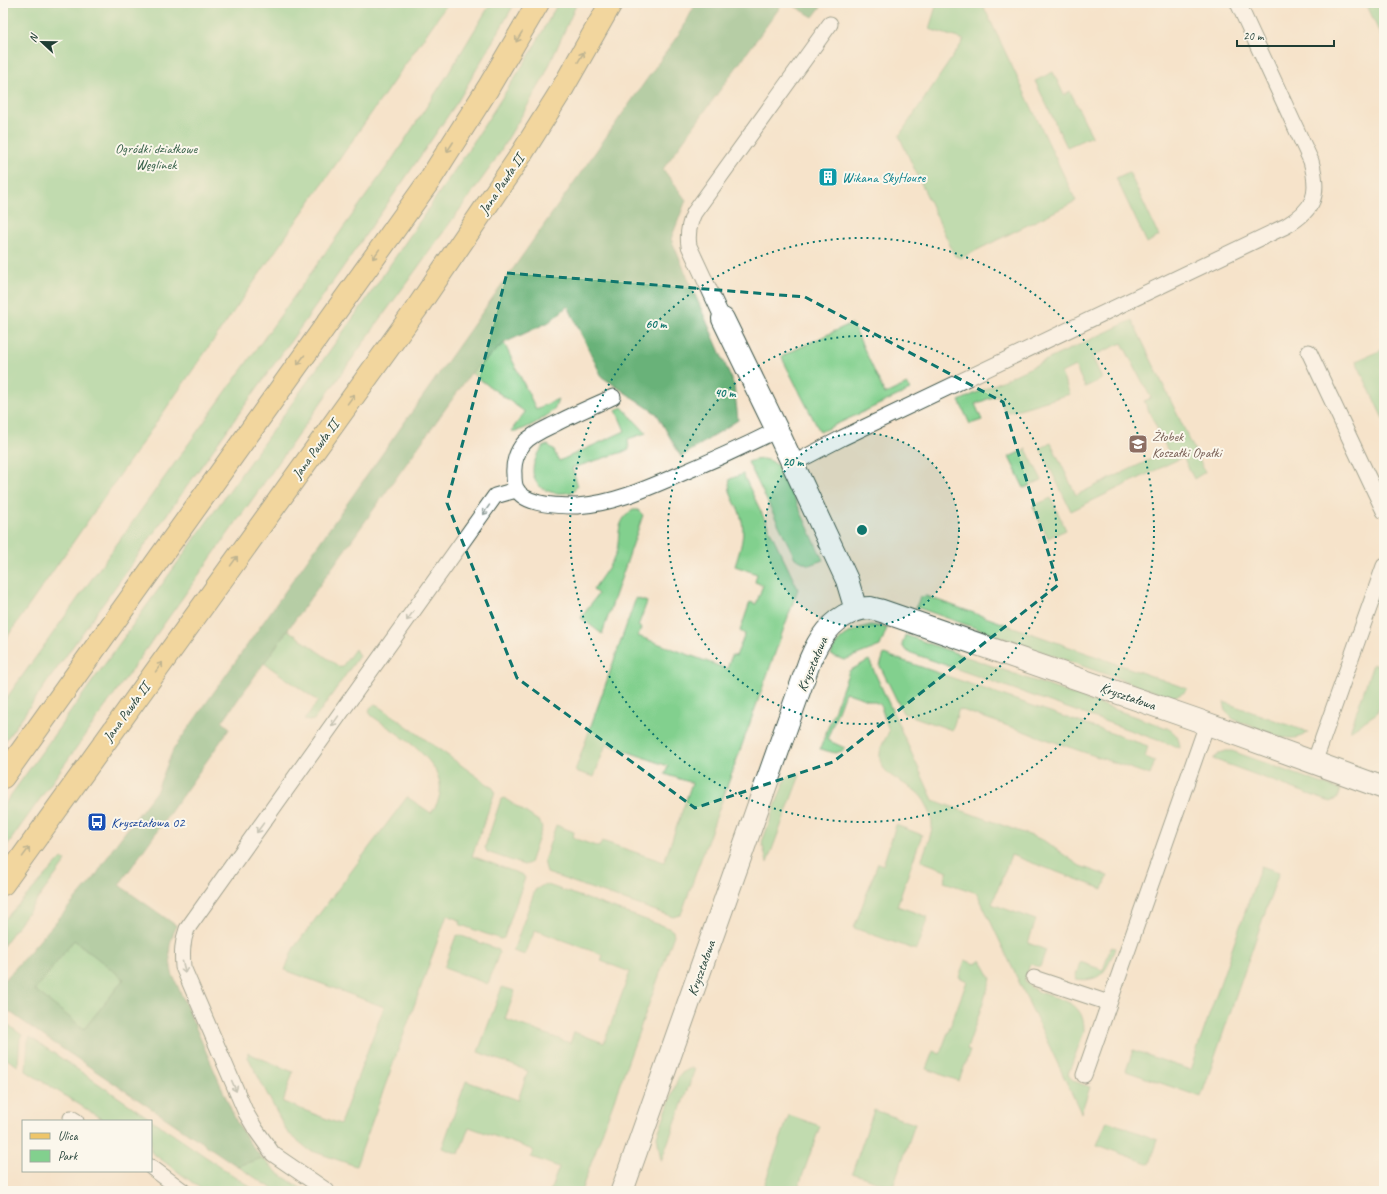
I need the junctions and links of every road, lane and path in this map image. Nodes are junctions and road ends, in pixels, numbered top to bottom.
1 (538, 3) edge
2 (611, 3) edge
3 (1238, 3) edge
4 (830, 24) dead end
5 (723, 319) joint
6 (1309, 352) dead end
7 (613, 397) dead end
8 (777, 430) junction
9 (792, 464) junction
10 (516, 490) junction
11 (1384, 511) edge
12 (1384, 566) edge
13 (856, 610) junction
14 (1207, 724) junction
15 (1314, 763) junction
16 (3, 777) edge
17 (1384, 788) edge
18 (3, 884) edge
19 (1034, 978) dead end
20 (1109, 1003) junction
21 (1084, 1075) dead end
22 (152, 1168) edge
23 (183, 1191) edge
24 (327, 1191) edge
25 (622, 1191) edge

1 -> 16 main road
18 -> 2 main road, Jana Pawła II
3 - 9 lane
4 - 5 lane
5 - 8 street
6 - 11 lane
7 - 10 lane
8 - 9 street
8 - 10 lane
9 - 13 street
10 -> 24 lane
12 - 15 lane
13 - 14 street, Kryształowa
13 - 25 street, Kryształowa
14 - 15 street, Kryształowa
14 - 20 lane
15 - 17 street, Kryształowa
19 - 20 lane
20 - 21 lane
22 - 23 lane

